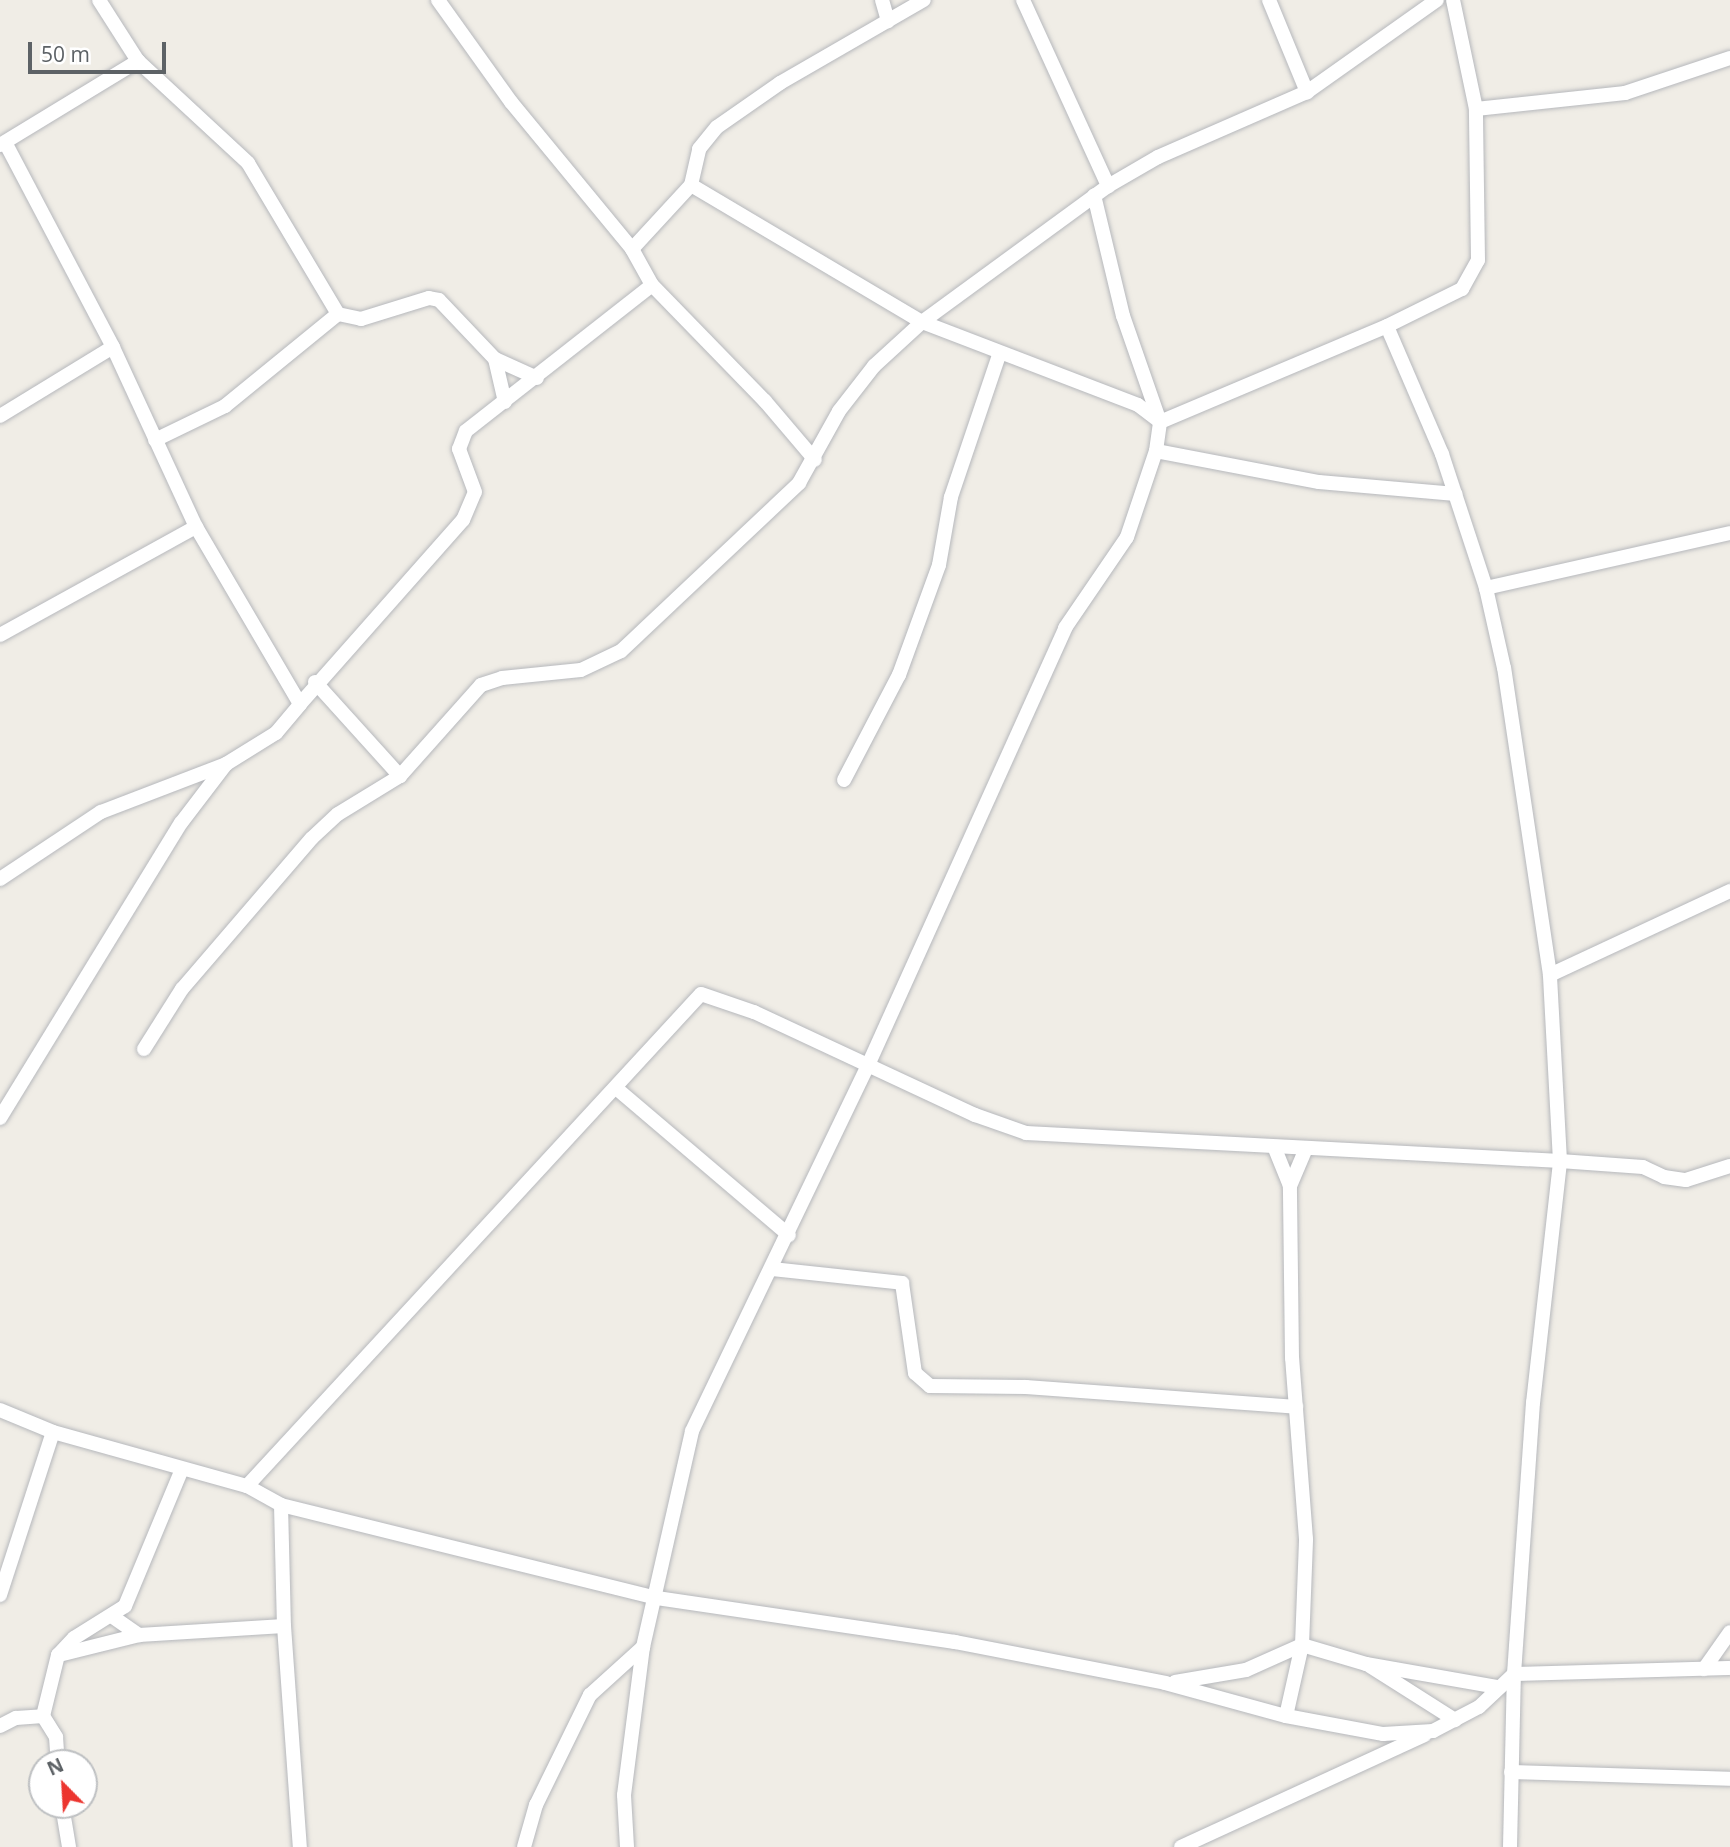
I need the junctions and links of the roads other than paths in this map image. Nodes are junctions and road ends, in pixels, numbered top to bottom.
1 (99, 0) edge
2 (438, 0) edge
3 (882, 0) edge
4 (924, 0) edge
5 (1023, 0) edge
6 (1269, 0) edge
7 (1437, 0) edge
8 (1453, 0) edge
9 (888, 21) junction
10 (1730, 58) edge
11 (138, 61) junction
12 (1307, 92) junction
13 (1476, 109) junction
14 (3, 144) edge
15 (691, 185) junction
16 (1108, 186) junction
17 (1094, 195) junction
18 (632, 249) junction
19 (652, 285) junction
20 (338, 314) junction
21 (922, 322) junction
22 (1387, 326) junction
23 (113, 347) junction
24 (999, 355) junction
25 (495, 359) junction
26 (537, 378) junction
27 (505, 402) junction
28 (0, 416) edge
29 (1160, 422) junction
30 (155, 440) junction
31 (1156, 451) junction
32 (815, 460) junction
33 (1455, 494) junction
34 (196, 527) junction
35 (1730, 533) edge
36 (1486, 588) junction
37 (0, 635) edge
38 (315, 682) junction
39 (300, 704) junction
40 (226, 764) junction
41 (400, 776) junction
42 (844, 780) dead end
43 (0, 880) edge
44 (1730, 891) edge
45 (1550, 975) junction
46 (144, 1049) dead end
47 (869, 1063) junction
48 (616, 1088) junction
49 (0, 1118) edge
50 (1275, 1149) junction
51 (1305, 1150) junction
52 (1560, 1161) junction
53 (1730, 1166) edge
54 (1290, 1186) junction
55 (789, 1235) junction
56 (772, 1269) junction
57 (1296, 1406) junction
58 (0, 1410) edge
59 (52, 1432) junction
60 (181, 1469) junction
61 (247, 1486) junction
62 (281, 1505) junction
63 (0, 1595) edge
64 (657, 1598) junction
65 (113, 1616) junction
66 (284, 1626) junction
67 (1730, 1632) edge
68 (139, 1634) junction
69 (1302, 1645) junction
70 (643, 1647) junction
71 (58, 1655) junction
72 (1366, 1664) junction
73 (1730, 1668) edge
74 (1704, 1669) junction
75 (1514, 1674) junction
76 (1165, 1683) junction
77 (1498, 1687) junction
78 (43, 1716) junction
79 (1286, 1716) junction
80 (1455, 1720) junction
81 (0, 1726) edge
82 (1433, 1731) junction
83 (57, 1749) edge
84 (1511, 1772) junction
85 (1730, 1779) edge
86 (64, 1819) edge
87 (69, 1847) edge
88 (300, 1847) edge
89 (524, 1847) edge
90 (627, 1847) edge
91 (1181, 1847) edge
92 (1510, 1847) edge

1 - 11 street
2 - 18 street
3 - 9 street
4 - 9 street
5 - 16 street
6 - 12 street
7 - 12 street
8 - 13 street
9 - 15 street
10 - 13 street
11 - 14 street
11 - 20 street
12 - 16 street
13 - 22 street
14 - 23 street
15 - 18 street
15 - 21 street
16 - 17 street
17 - 21 street
17 - 29 street
18 - 19 street
19 - 26 street
19 - 32 street
20 - 25 street
20 - 30 street
21 - 24 street
21 - 32 street
22 - 29 street
22 - 33 street
23 - 28 street
23 - 30 street
24 - 29 street
24 - 42 street
25 - 26 street
25 - 27 street
26 - 27 street
27 - 38 street
29 - 31 street
30 - 34 street
31 - 33 street
31 - 47 street
32 - 41 street
33 - 36 street
34 - 37 street
34 - 39 street
35 - 36 street
36 - 45 street
38 - 39 street
38 - 41 street
39 - 40 street
40 - 43 street
40 - 49 street
41 - 46 street
44 - 45 street
45 - 52 street
47 - 48 street
47 - 50 street
47 - 55 street
48 - 55 street
48 - 61 street
50 - 51 street
50 - 54 street
51 - 52 street
51 - 54 street
52 - 53 street
52 - 75 street
54 - 57 street
55 - 56 street
56 - 57 street
56 - 64 street
57 - 69 street
58 - 59 street
59 - 60 street
59 - 63 street
60 - 61 street
60 - 65 street
61 - 62 street
62 - 64 street
62 - 66 street
64 - 70 street
64 - 76 street
65 - 68 street
65 - 71 street
66 - 68 street
66 - 88 street
67 - 74 street
68 - 71 street
69 - 72 street
69 - 76 street
69 - 79 street
70 - 89 street
70 - 90 street
71 - 78 street
72 - 77 street
72 - 80 street
73 - 74 street
74 - 75 street
75 - 77 street
75 - 84 street
76 - 79 street
77 - 80 street
78 - 81 street
78 - 83 street
79 - 82 street
80 - 82 street
82 - 91 street
84 - 85 street
84 - 92 street
86 - 87 street

